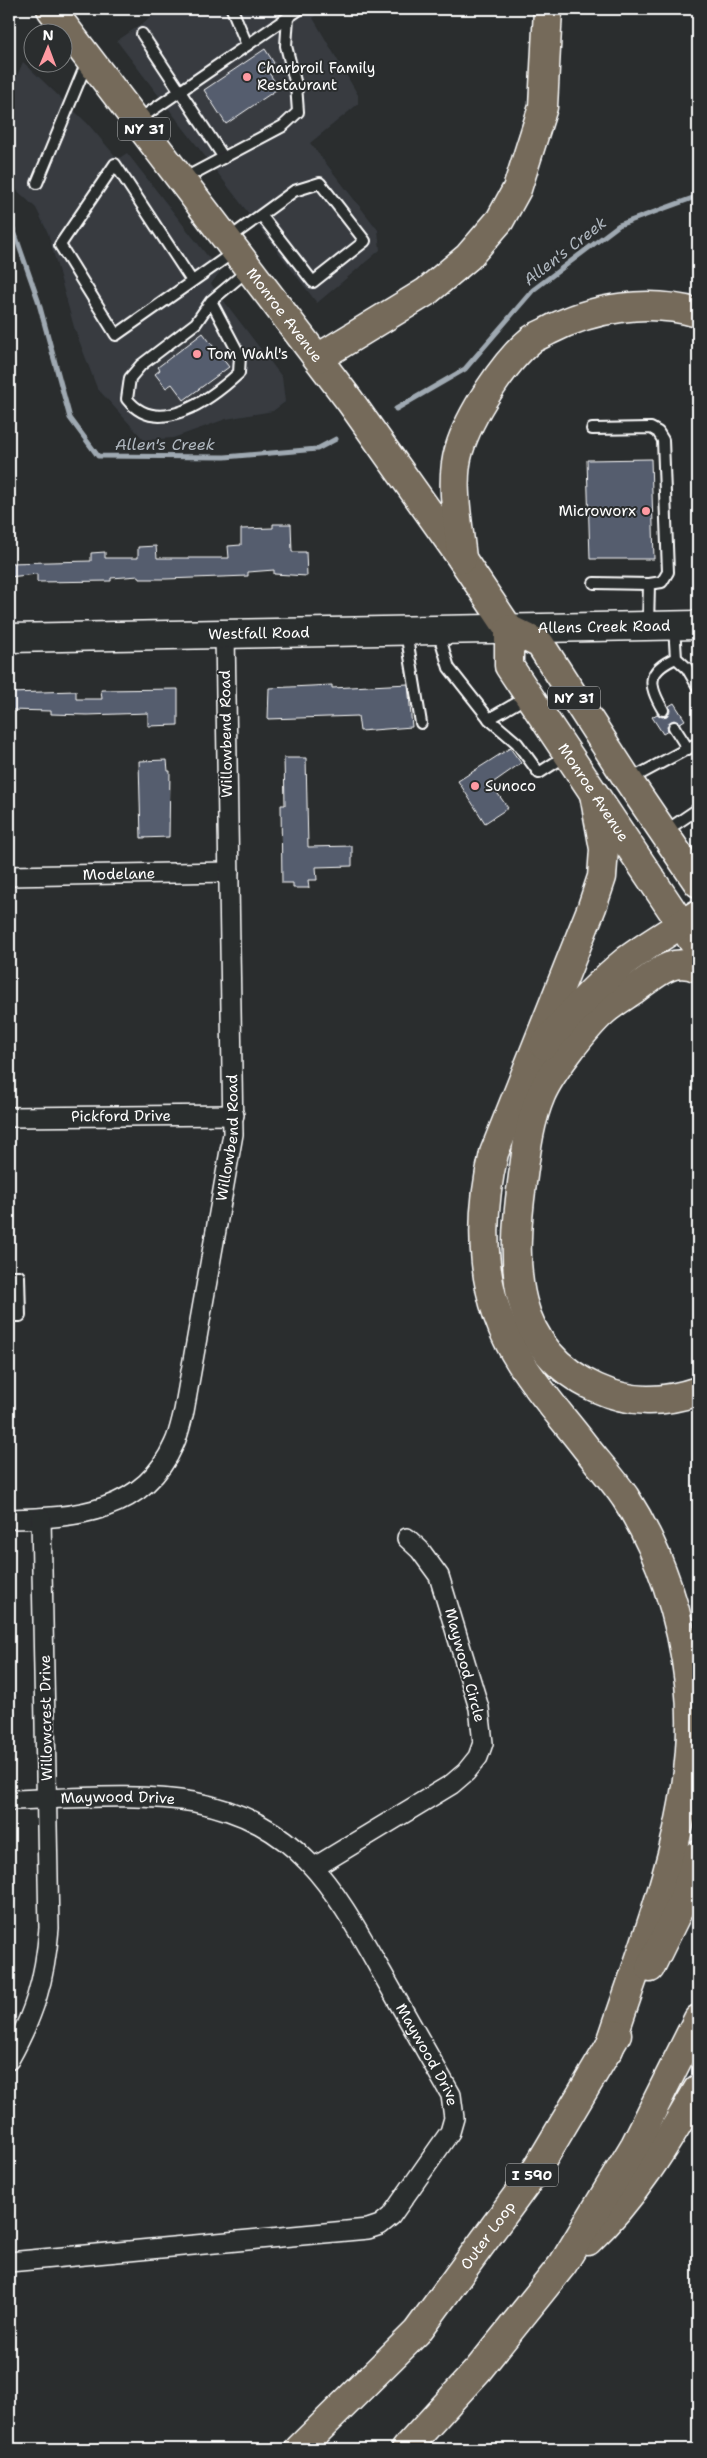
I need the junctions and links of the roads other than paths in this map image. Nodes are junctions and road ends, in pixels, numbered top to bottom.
1 (51, 9) edge
2 (232, 9) edge
3 (300, 9) edge
4 (548, 9) edge
5 (288, 17) junction
6 (142, 34) dead end
7 (247, 45) junction
8 (88, 57) junction
9 (181, 90) junction
10 (137, 121) junction
11 (224, 158) junction
12 (183, 179) junction
13 (37, 183) dead end
14 (261, 215) junction
15 (238, 252) junction
16 (192, 281) junction
17 (211, 300) junction
18 (698, 313) edge
19 (318, 358) junction
20 (592, 429) dead end
21 (462, 559) junction
22 (594, 583) dead end
23 (649, 584) junction
24 (674, 626) edge
25 (509, 629) junction
26 (438, 630) junction
27 (406, 631) junction
28 (225, 634) junction
29 (9, 638) edge
30 (676, 658) junction
31 (698, 687) edge
32 (530, 695) junction
33 (663, 710) dead end
34 (489, 719) junction
35 (421, 723) dead end
36 (674, 727) dead end
37 (698, 743) edge
38 (688, 749) junction
39 (568, 754) junction
40 (628, 780) junction
41 (594, 794) junction
42 (698, 809) edge
43 (663, 832) junction
44 (228, 872) junction
45 (9, 876) edge
46 (698, 883) edge
47 (690, 920) edge
48 (698, 949) edge
49 (698, 968) edge
50 (527, 1066) junction
51 (234, 1115) junction
52 (9, 1117) edge
53 (9, 1276) edge
54 (9, 1316) edge
55 (698, 1391) edge
56 (41, 1518) junction
57 (9, 1519) edge
58 (407, 1538) dead end
59 (9, 1800) edge
60 (48, 1800) junction
61 (698, 1855) edge
62 (315, 1867) junction
63 (698, 2019) edge
64 (610, 2049) junction
65 (9, 2060) edge
66 (698, 2089) edge
67 (9, 2262) edge
68 (563, 2264) junction
69 (299, 2449) edge
70 (406, 2449) edge

1 - 8 main road, Monroe Avenue / NY 31
2 - 7 lane
3 - 5 lane
4 - 19 main road
5 - 7 lane
5 - 11 lane
6 - 9 lane
7 - 9 lane
8 - 10 main road, Monroe Avenue / NY 31
8 - 13 lane
9 - 10 lane
9 - 11 lane
10 - 12 main road, Monroe Avenue / NY 31
11 - 12 lane
12 - 15 main road, Monroe Avenue / NY 31
14 - 14 lane
14 - 15 lane
15 - 16 lane
15 - 17 lane
15 - 19 main road, Monroe Avenue / NY 31
16 - 16 lane
17 - 17 lane
18 - 21 main road
19 - 21 main road, Monroe Avenue / NY 31
20 - 23 lane
21 - 25 main road, Monroe Avenue / NY 31
22 - 23 lane
23 - 24 lane
24 - 25 street, Allens Creek Road
24 - 30 lane
25 - 26 street, Westfall Road
25 - 32 main road, Monroe Avenue / NY 31
25 - 40 main road, NY 31
26 - 27 street, Westfall Road
26 - 34 lane
27 - 28 street, Westfall Road
27 - 35 lane
28 - 29 street, Westfall Road
28 - 44 street, Willowbend Road
30 - 31 lane
30 - 33 lane
32 - 34 lane
32 - 39 main road, Monroe Avenue / NY 31
34 - 39 lane
36 - 38 lane
37 - 38 lane
38 - 40 lane
39 - 41 main road, Monroe Avenue / NY 31
40 - 43 main road, NY 31
41 - 47 main road, Monroe Avenue / NY 31
41 - 50 main road
42 - 43 lane
43 - 46 main road, NY 31
44 - 45 street, Modelane
44 - 51 street, Willowbend Road
47 - 48 main road, Monroe Avenue / NY 31
47 - 50 main road
49 - 55 main road
50 - 64 main road
51 - 52 street, Pickford Drive
51 - 56 street, Willowbend Road
53 - 54 lane
56 - 57 street, Willowbend Road
56 - 60 street, Willowcrest Drive
58 - 62 street, Maywood Circle
59 - 60 street, Maywood Drive
60 - 62 street, Maywood Drive
60 - 65 street, Willowcrest Drive
61 - 64 main road, Outer Loop / I 590
62 - 67 street, Maywood Drive
63 - 68 main road
64 - 69 main road, Outer Loop / I 590
66 - 68 main road
68 - 70 main road

